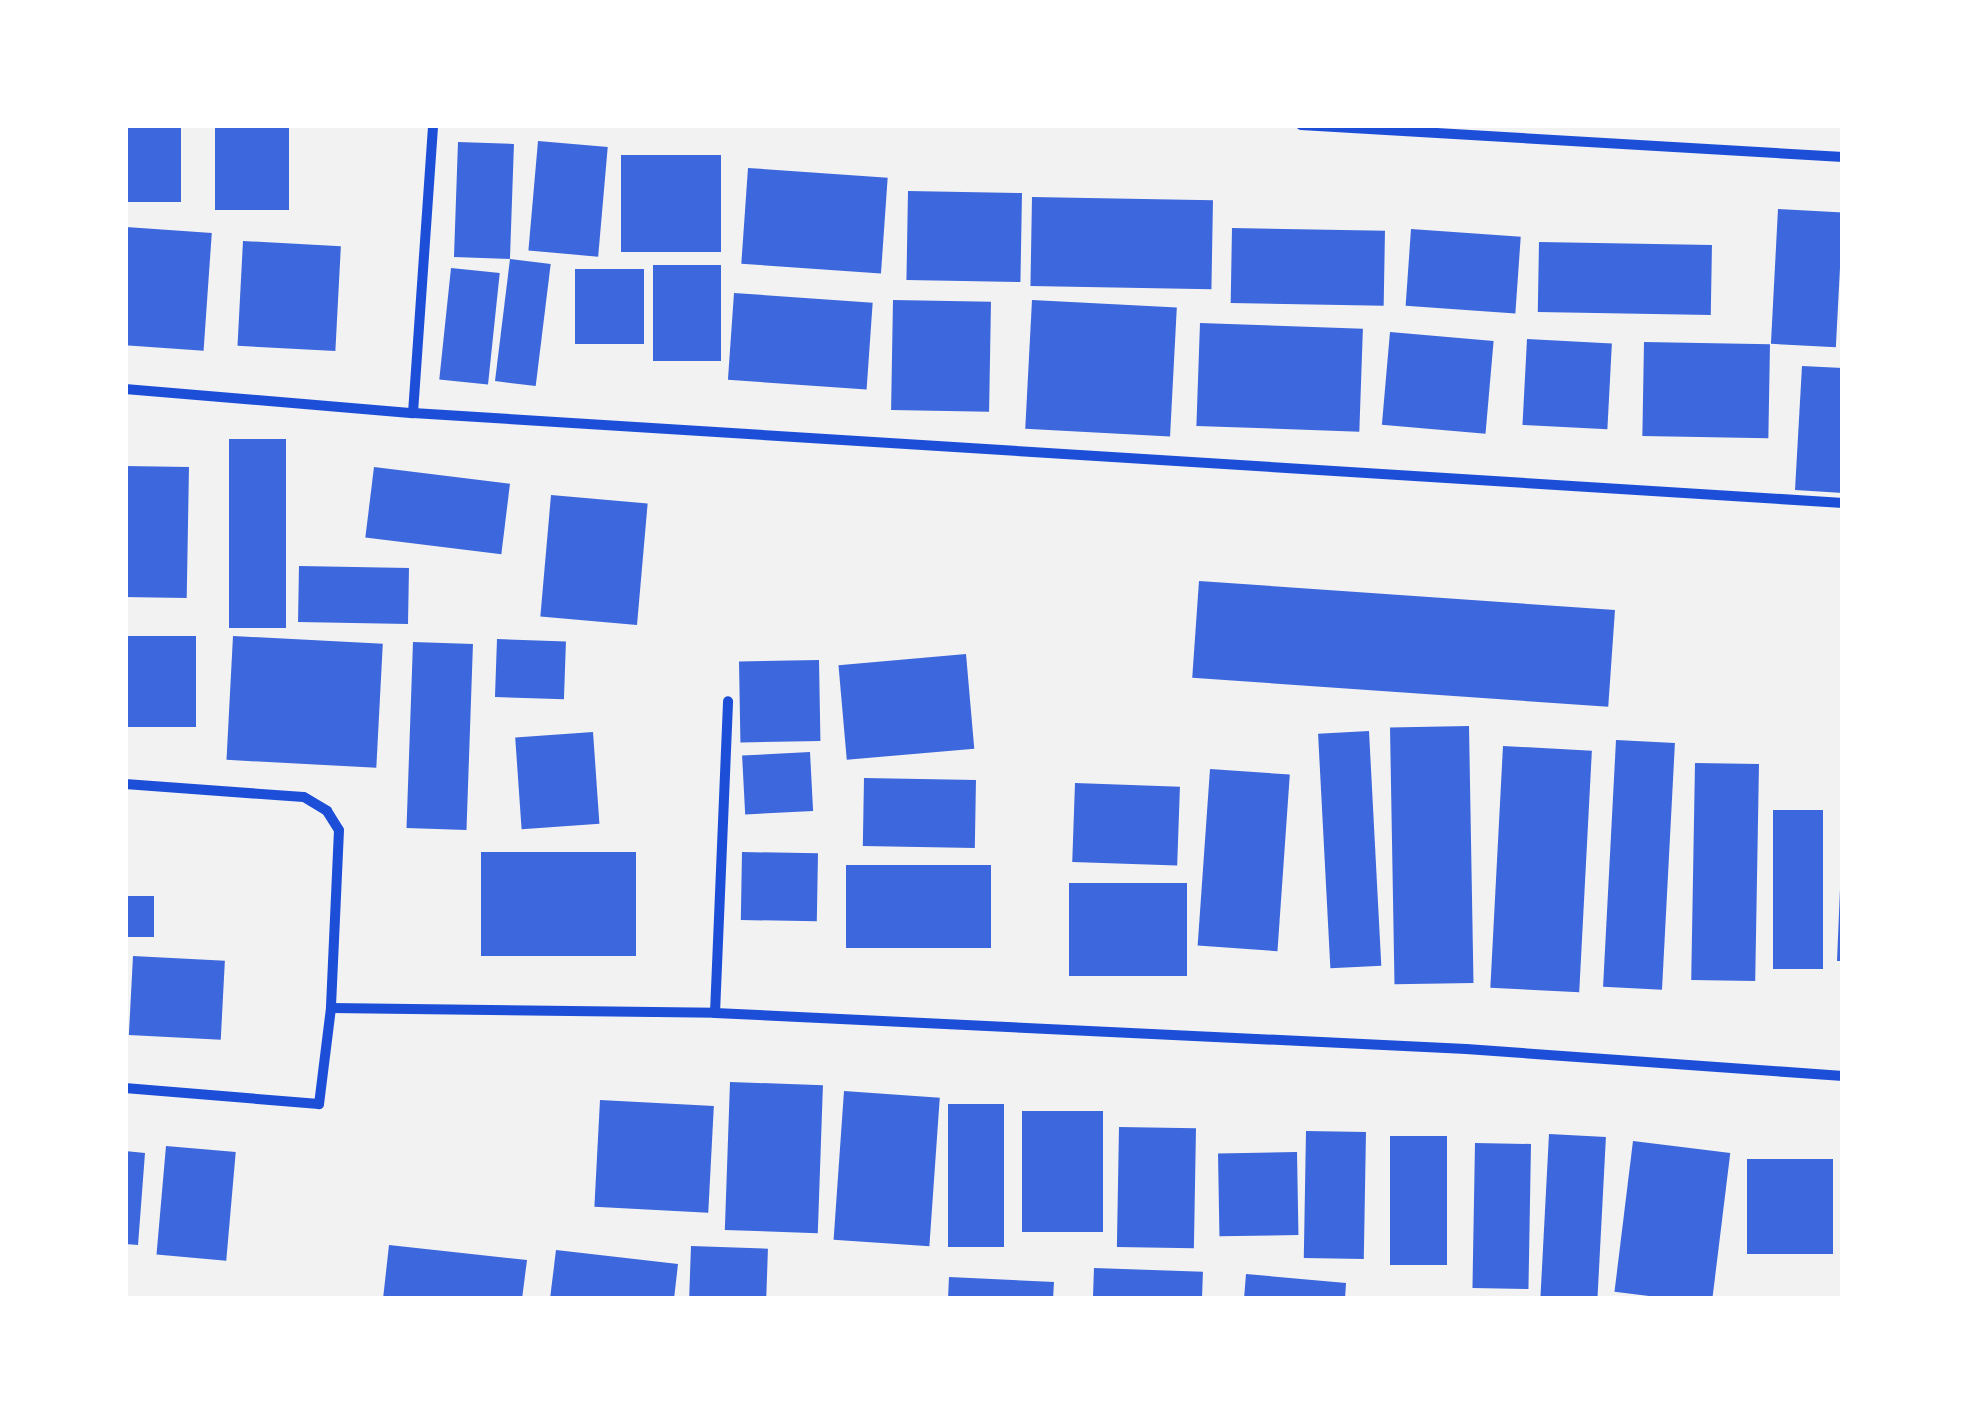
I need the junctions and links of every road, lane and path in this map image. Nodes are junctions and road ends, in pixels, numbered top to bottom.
1 (433, 125) edge
2 (1302, 125) edge
3 (1843, 157) edge
4 (125, 389) edge
5 (413, 414) junction
6 (1843, 503) edge
7 (728, 701) dead end
8 (125, 784) edge
9 (330, 1008) junction
10 (715, 1013) junction
11 (1843, 1076) edge
12 (125, 1088) edge

1 - 5 street
2 - 3 street
4 - 5 street
5 - 6 street
7 - 10 street
8 - 9 street
9 - 10 street
9 - 12 street
10 - 11 street

